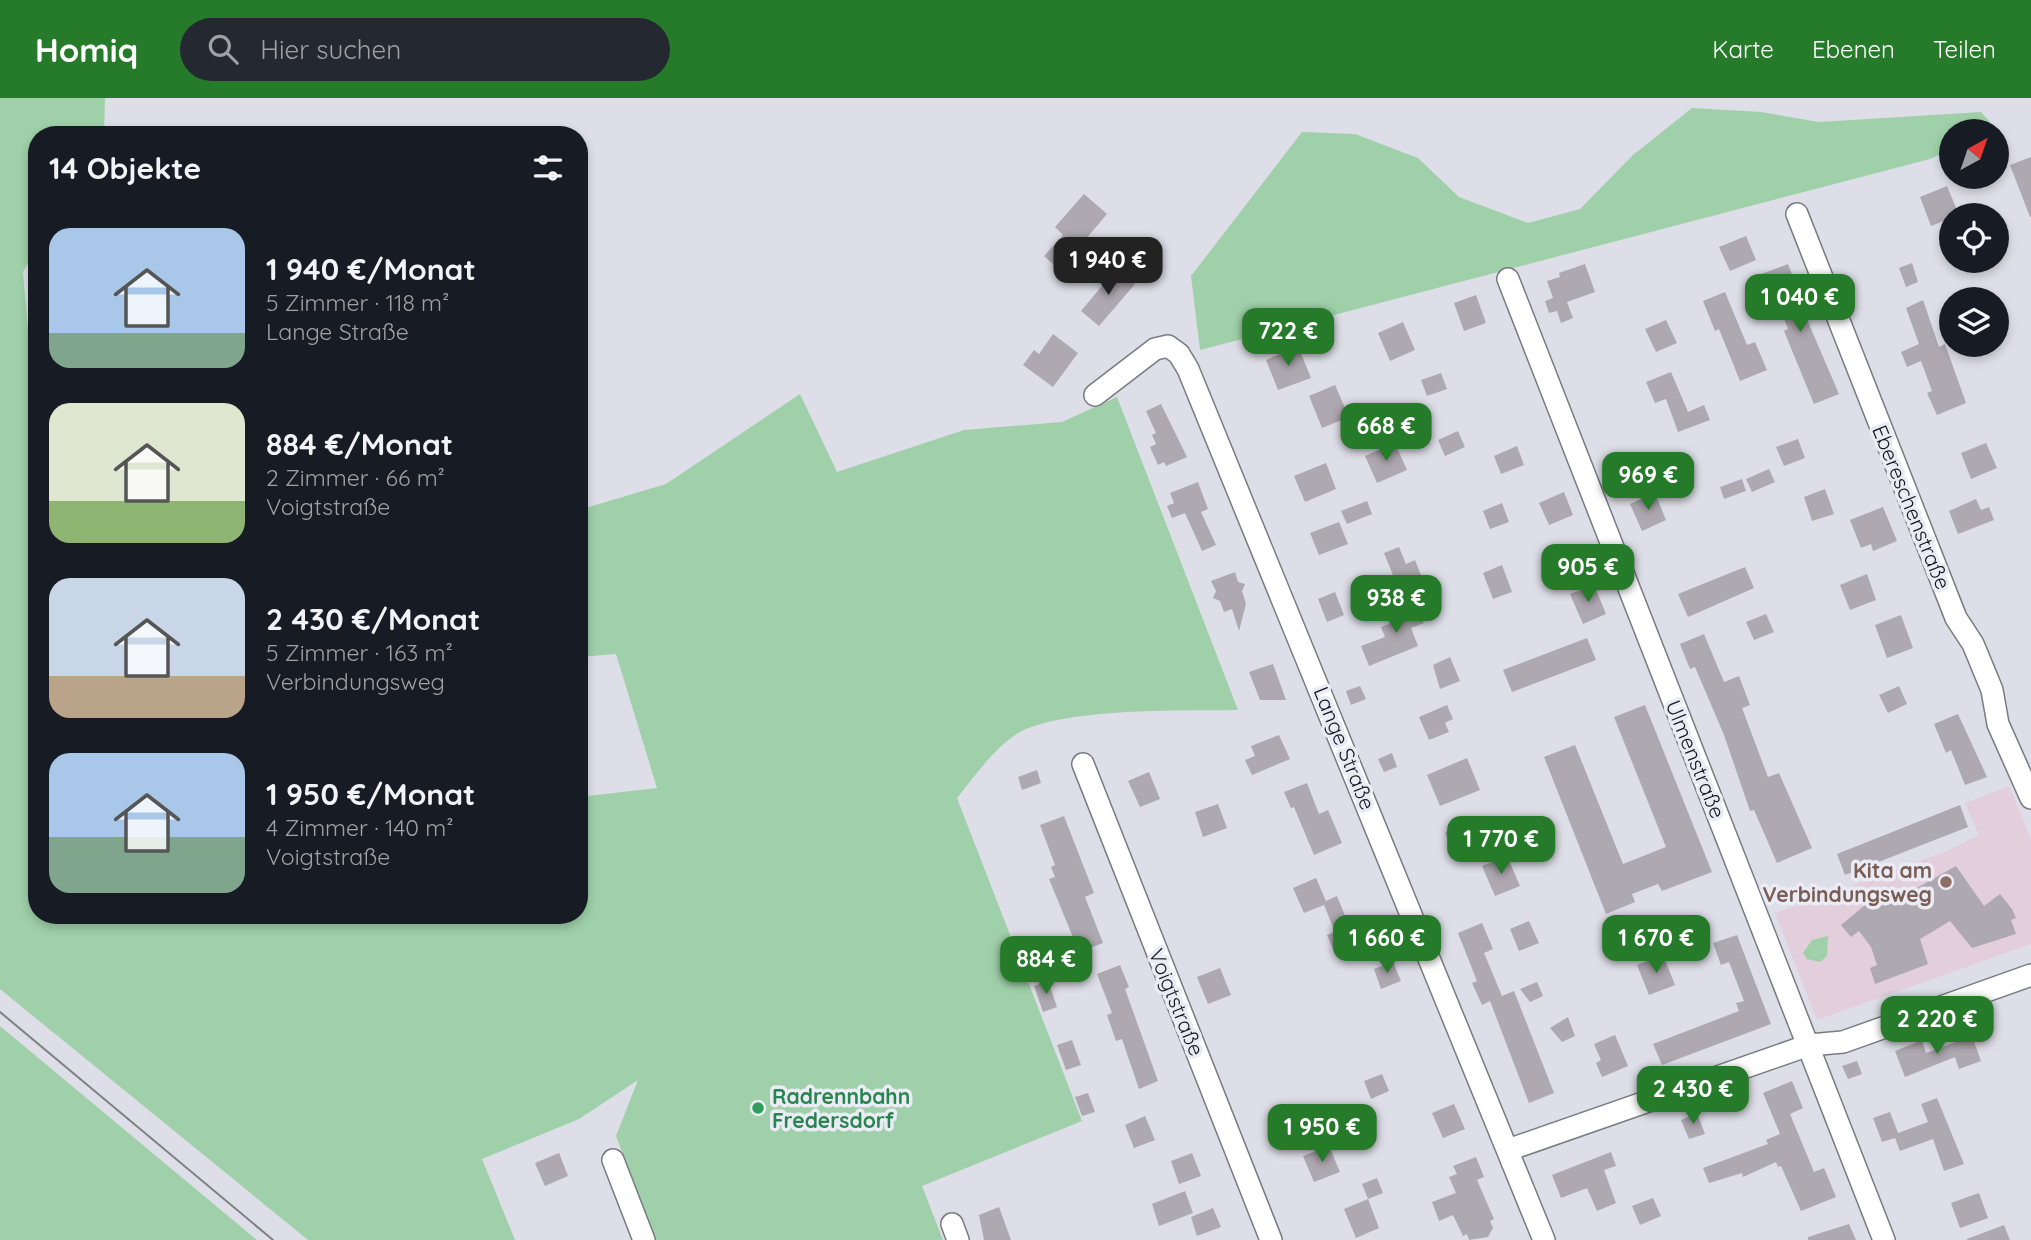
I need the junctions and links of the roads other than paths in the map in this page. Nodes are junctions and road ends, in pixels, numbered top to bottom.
1 (1797, 214) dead end
2 (1508, 279) dead end
3 (1095, 395) dead end
4 (1083, 764) dead end
5 (2031, 798) edge
6 (2031, 975) edge
7 (1808, 1045) junction
8 (1508, 1150) junction
9 (612, 1160) dead end
10 (643, 1240) edge
11 (1271, 1240) edge
12 (1544, 1240) edge
13 (1884, 1240) edge

1 - 5 street, Ebereschenstraße
2 - 7 street, Ulmenstraße
3 - 8 street, Lange Straße
4 - 11 street, Voigtstraße
6 - 7 street
7 - 8 street
7 - 13 street, Ulmenstraße
8 - 12 street, Lange Straße
9 - 10 street

